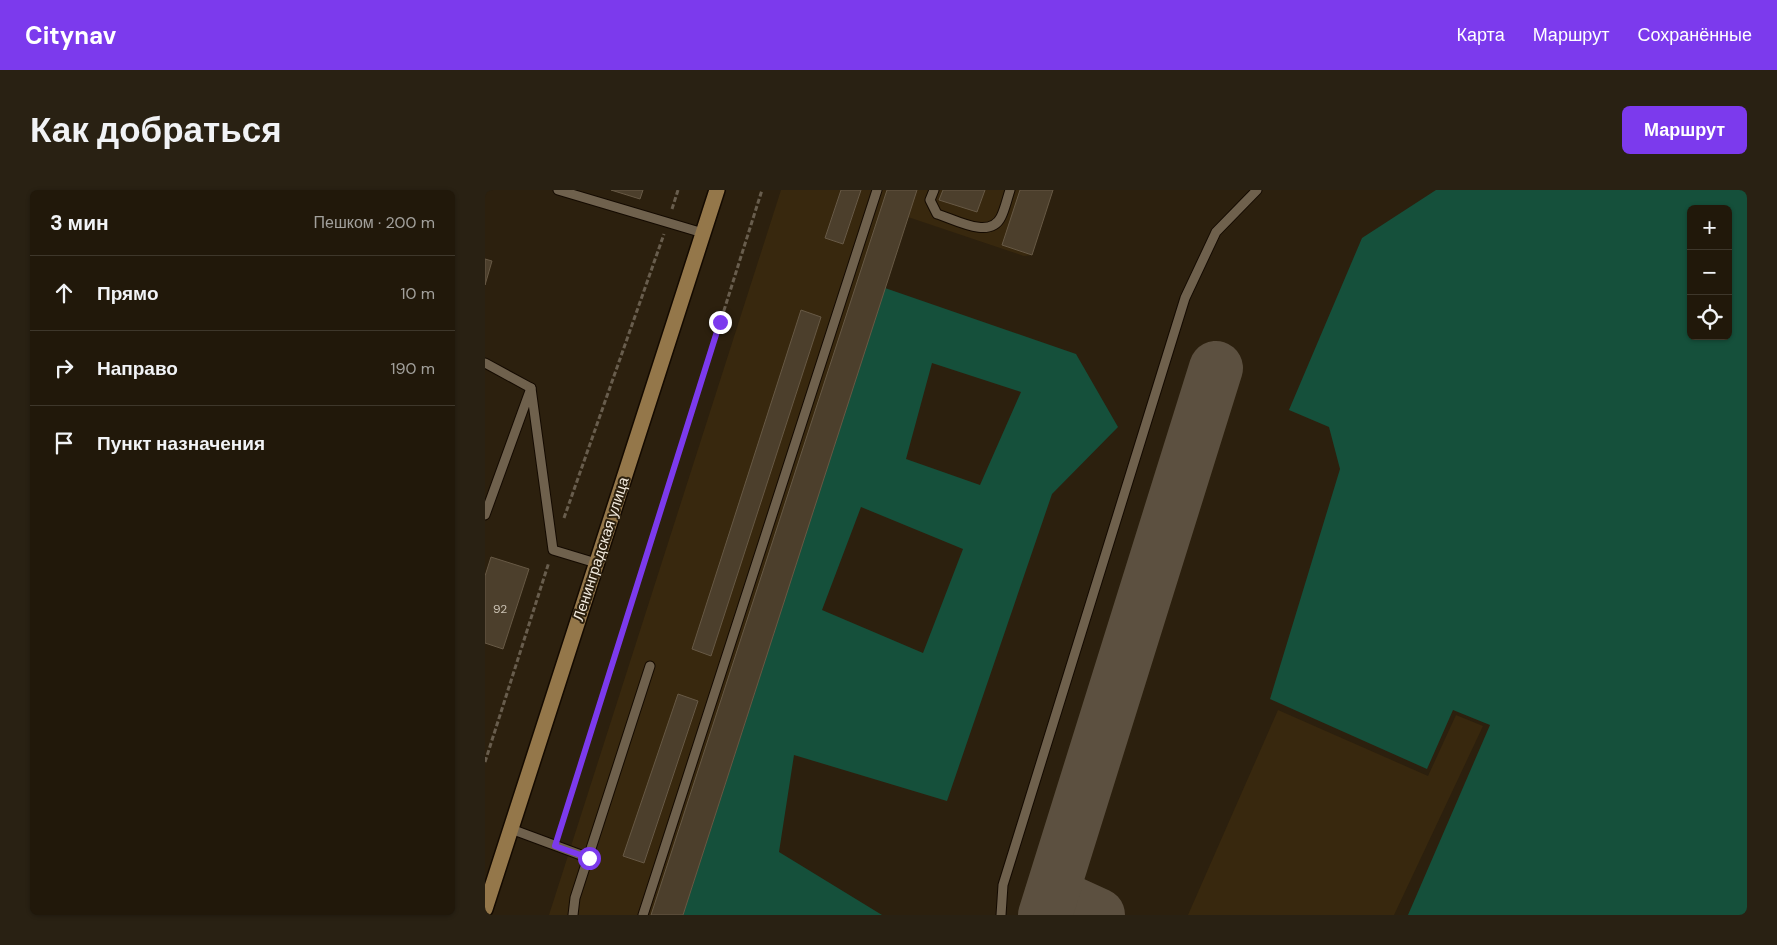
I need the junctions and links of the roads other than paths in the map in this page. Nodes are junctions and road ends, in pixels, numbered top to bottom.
1 (558, 190) edge
2 (717, 190) edge
3 (877, 190) edge
4 (934, 190) edge
5 (1010, 190) edge
6 (1257, 190) edge
7 (703, 233) junction
8 (485, 363) edge
9 (531, 388) junction
10 (485, 515) edge
11 (596, 563) junction
12 (650, 666) dead end
13 (511, 829) junction
14 (589, 858) junction
15 (485, 907) edge
16 (573, 915) edge
17 (643, 915) edge
18 (1001, 915) edge

1 - 7 lane
2 - 7 main road, Ленинградская улица
3 - 17 lane
4 - 5 lane
6 - 18 lane
7 - 11 main road, Ленинградская улица
8 - 9 lane
9 - 10 lane
9 - 11 lane
11 - 13 main road, Ленинградская улица
12 - 14 lane
13 - 14 lane
13 - 15 main road, Ленинградская улица
14 - 16 lane

